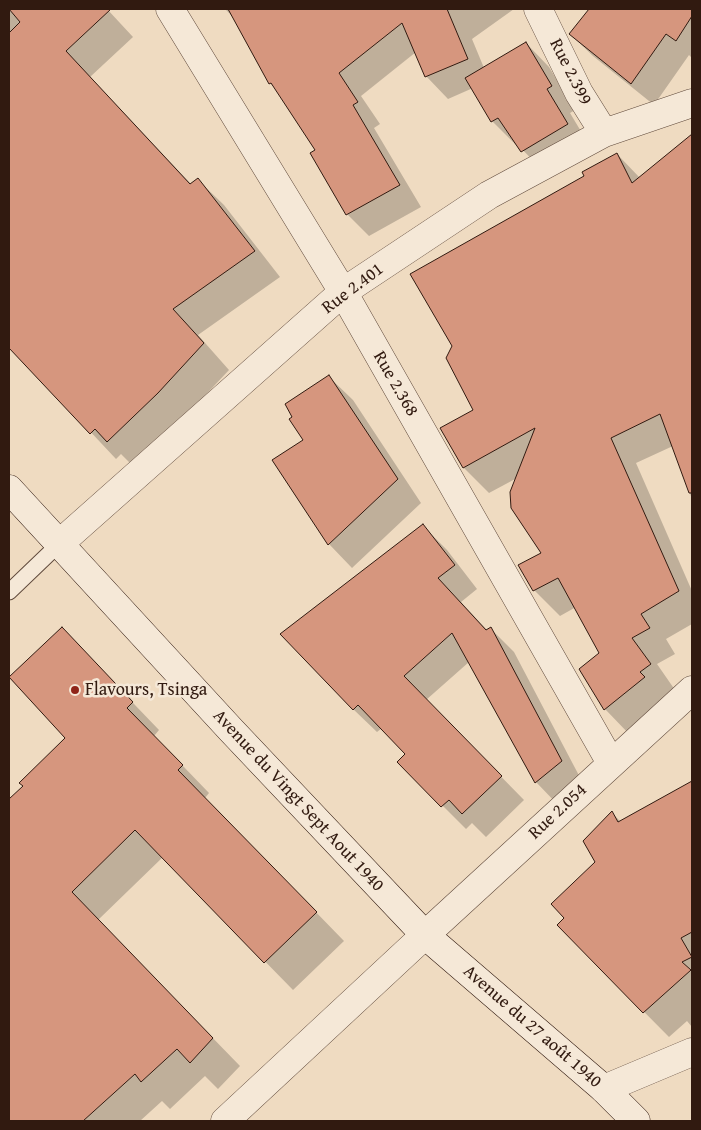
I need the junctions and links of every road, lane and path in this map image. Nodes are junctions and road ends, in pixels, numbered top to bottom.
1 (170, 9) edge
2 (538, 9) edge
3 (692, 103) edge
4 (604, 133) junction
5 (343, 292) junction
6 (9, 489) edge
7 (59, 544) junction
8 (9, 592) edge
9 (692, 690) edge
10 (611, 764) junction
11 (425, 935) junction
12 (692, 1052) edge
13 (604, 1089) junction
14 (225, 1121) edge
15 (636, 1121) edge

1 - 5 street, Rue 2.368
2 - 4 street, Rue 2.399
3 - 4 street, Rue 2.401
4 - 5 street, Rue 2.401
5 - 7 street, Rue 2.401
5 - 10 street, Rue 2.368
6 - 7 street, Avenue du Vingt Sept Aout 1940
7 - 8 lane
7 - 11 street, Avenue du Vingt Sept Aout 1940
9 - 10 street, Rue 2.054
10 - 11 street, Rue 2.054
11 - 13 street, Avenue du 27 août 1940
11 - 14 street, Rue 2.054
12 - 13 street
13 - 15 street, Avenue du 27 août 1940

